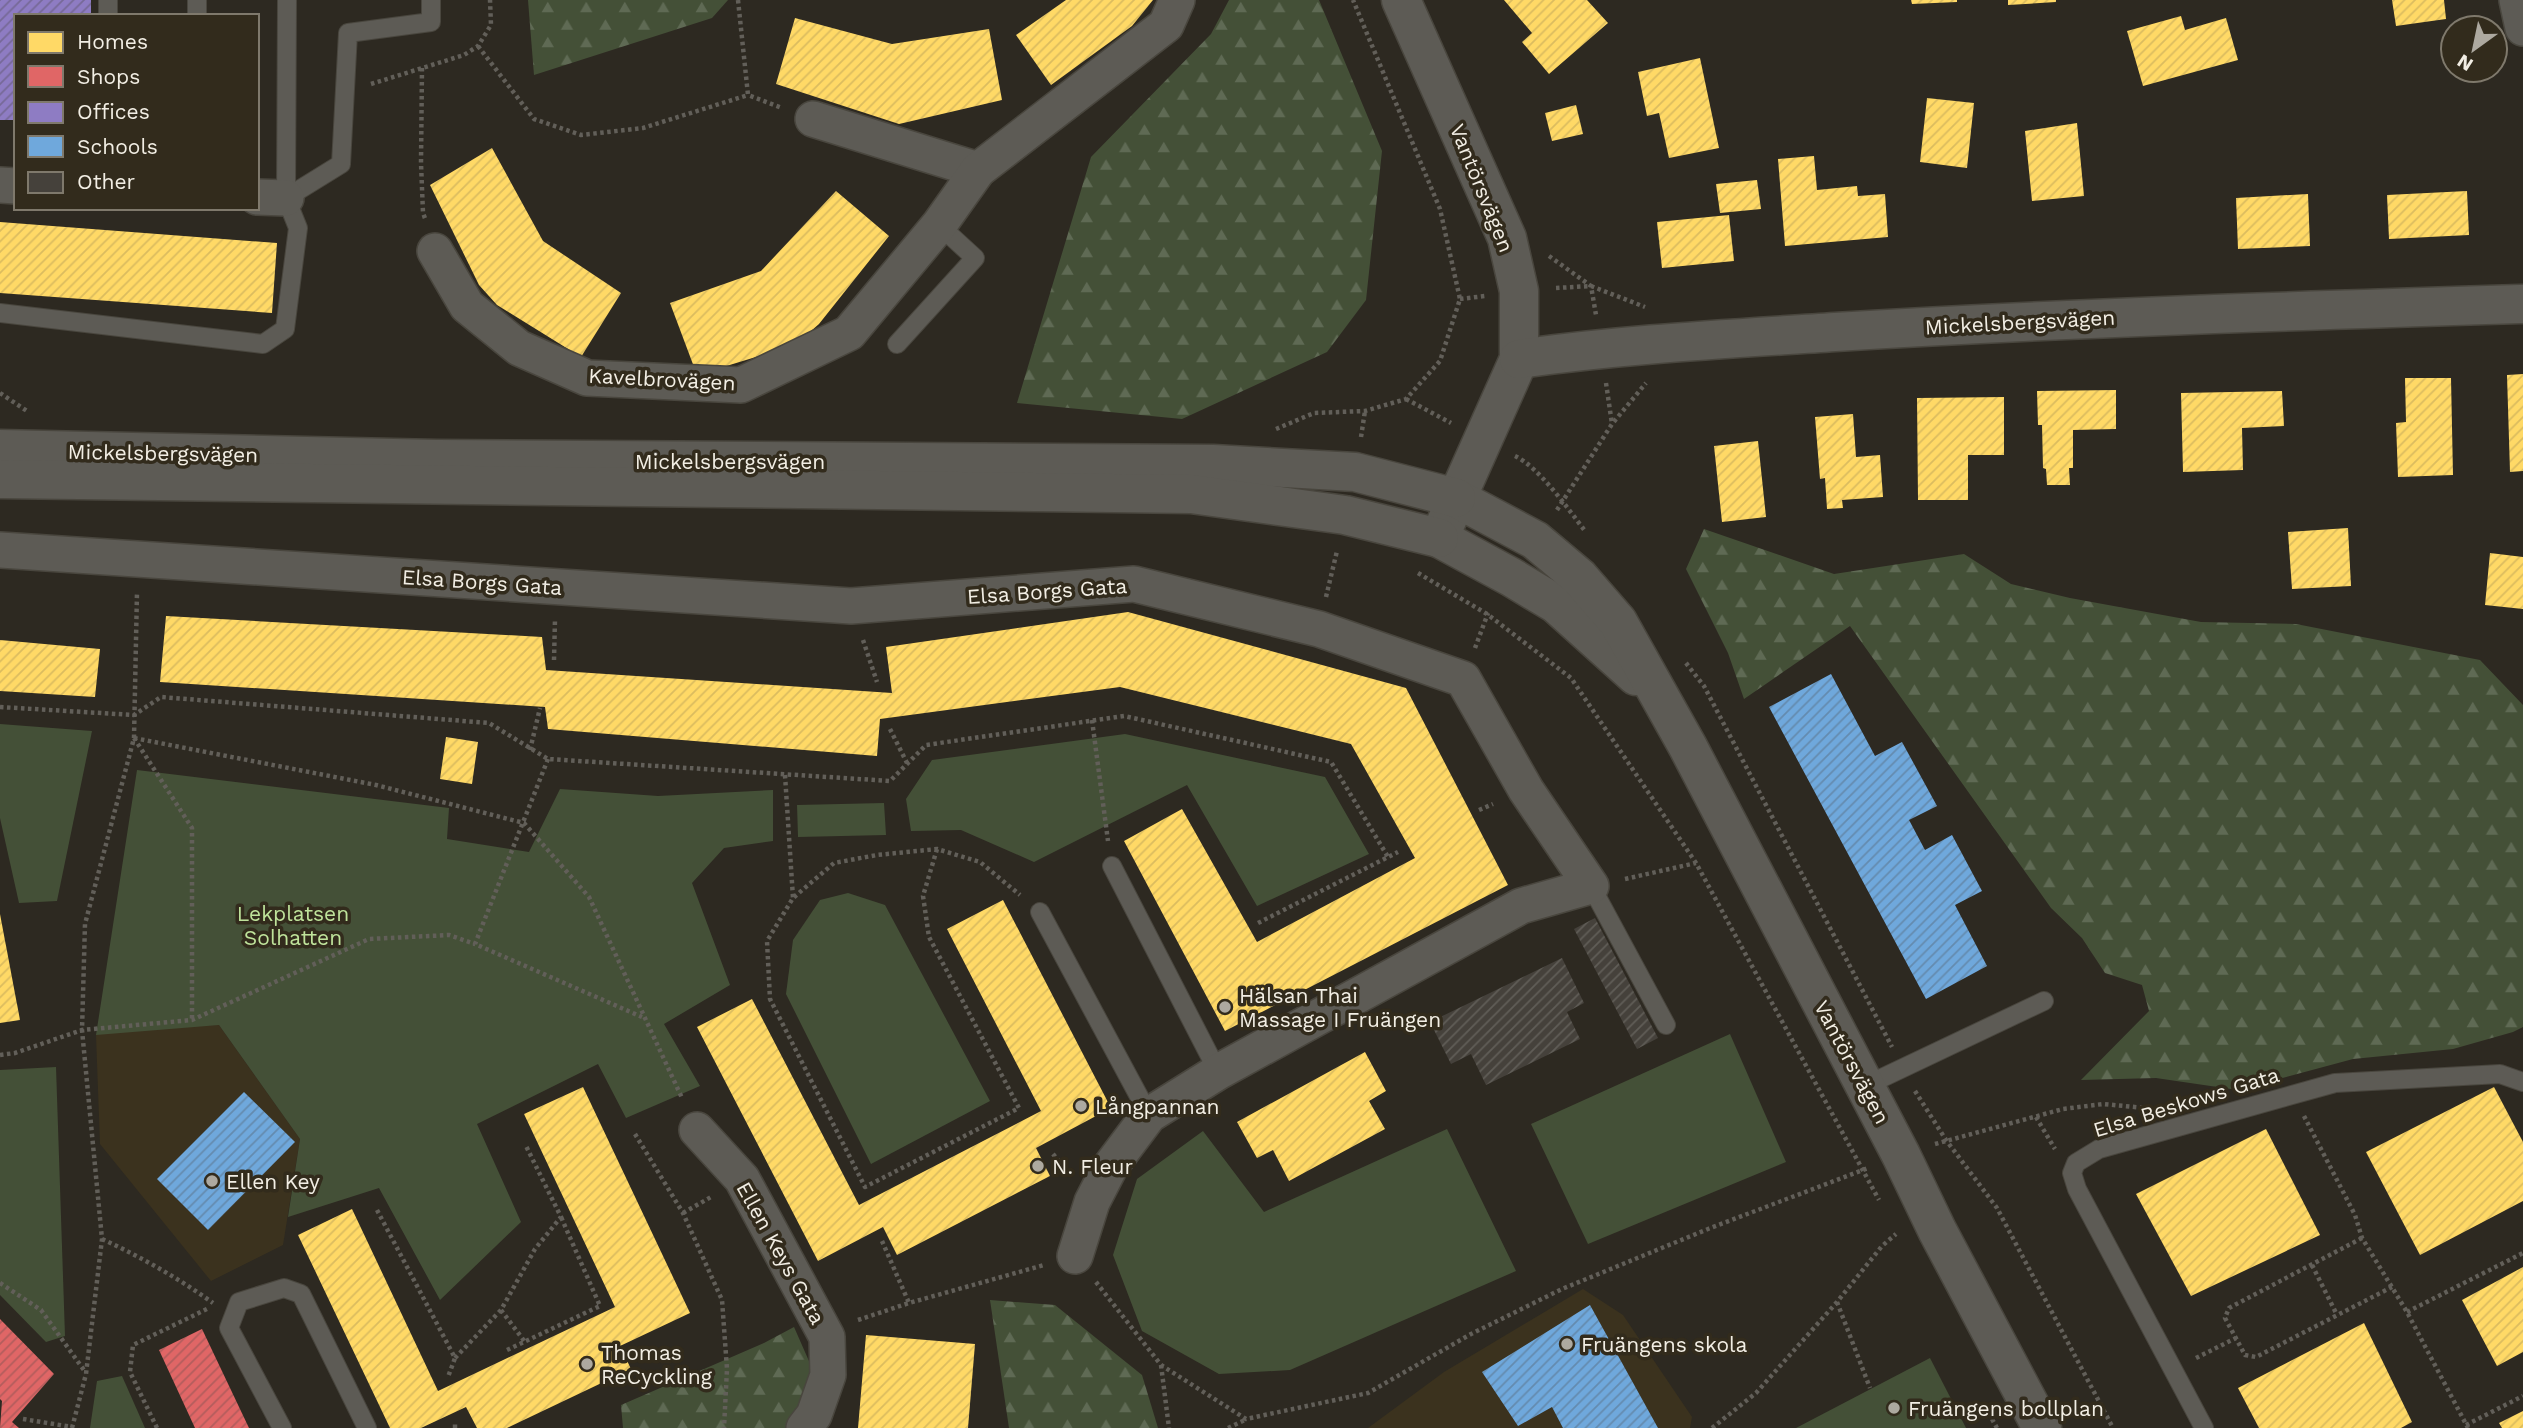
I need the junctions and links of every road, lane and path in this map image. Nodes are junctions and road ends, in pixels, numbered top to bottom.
1 (287, 0) edge
2 (431, 0) edge
3 (490, 0) edge
4 (738, 0) edge
5 (1177, 0) edge
6 (1353, 0) edge
7 (1401, 0) edge
8 (2517, 0) edge
9 (2523, 28) edge
10 (478, 46) junction
11 (422, 68) junction
12 (345, 92) junction
13 (748, 95) junction
14 (813, 119) joint
15 (978, 170) junction
16 (272, 198) edge
17 (939, 225) junction
18 (435, 251) joint
19 (2523, 304) edge
20 (0, 313) edge
21 (897, 344) dead end
22 (1519, 359) junction
23 (1605, 378) dead end
24 (1649, 380) dead end
25 (1406, 399) junction
26 (1445, 420) dead end
27 (1612, 424) junction
28 (1360, 443) dead end
29 (0, 449) edge
30 (1524, 460) dead end
31 (0, 479) edge
32 (1456, 498) junction
33 (1563, 502) junction
34 (1588, 534) dead end
35 (1439, 538) junction
36 (1339, 542) dead end
37 (0, 551) edge
38 (138, 560) junction
39 (1416, 572) dead end
40 (851, 606) junction
41 (1319, 629) junction
42 (1679, 654) dead end
43 (877, 682) dead end
44 (1660, 698) junction
45 (0, 707) edge
46 (540, 708) dead end
47 (134, 715) junction
48 (1092, 720) junction
49 (890, 729) dead end
50 (134, 738) junction
51 (530, 750) junction
52 (548, 759) junction
53 (908, 763) junction
54 (785, 775) junction
55 (524, 822) junction
56 (937, 849) junction
57 (1398, 852) dead end
58 (1388, 858) junction
59 (1696, 863) junction
60 (1112, 866) joint
61 (1591, 886) junction
62 (793, 898) junction
63 (1040, 912) joint
64 (1258, 923) dead end
65 (475, 944) junction
66 (2044, 1001) dead end
67 (643, 1018) junction
68 (192, 1020) junction
69 (1666, 1025) dead end
70 (82, 1030) junction
71 (0, 1055) edge
72 (1902, 1068) junction
73 (1218, 1072) junction
74 (2523, 1082) edge
75 (1865, 1086) junction
76 (2292, 1094) junction
77 (1149, 1115) junction
78 (2036, 1116) junction
79 (2181, 1125) junction
80 (698, 1130) joint
81 (635, 1134) dead end
82 (1946, 1140) junction
83 (526, 1146) dead end
84 (1901, 1155) junction
85 (2076, 1163) junction
86 (1863, 1170) junction
87 (1879, 1202) dead end
88 (377, 1210) dead end
89 (561, 1217) junction
90 (1890, 1223) dead end
91 (1896, 1234) junction
92 (102, 1238) junction
93 (2362, 1238) junction
94 (881, 1241) dead end
95 (1902, 1246) dead end
96 (2523, 1253) edge
97 (1075, 1256) junction
98 (2312, 1265) junction
99 (0, 1283) edge
100 (187, 1284) dead end
101 (2392, 1287) junction
102 (909, 1303) junction
103 (1837, 1303) junction
104 (215, 1305) dead end
105 (501, 1310) junction
106 (2407, 1312) junction
107 (2337, 1315) junction
108 (827, 1337) junction
109 (2236, 1338) junction
110 (525, 1342) junction
111 (507, 1350) dead end
112 (455, 1358) junction
113 (1161, 1365) junction
114 (2173, 1370) junction
115 (86, 1374) junction
116 (448, 1377) dead end
117 (1870, 1388) dead end
118 (2523, 1396) edge
119 (1990, 1416) dead end
120 (23, 1419) dead end
121 (1246, 1419) junction
122 (455, 1421) dead end
123 (2467, 1426) edge
124 (72, 1428) edge
125 (157, 1428) edge
126 (282, 1428) edge
127 (367, 1428) edge
128 (455, 1428) edge
129 (724, 1428) edge
130 (804, 1428) edge
131 (1169, 1428) edge
132 (1228, 1428) edge
133 (1712, 1428) edge
134 (1997, 1428) edge
135 (2042, 1428) edge
136 (2113, 1428) edge
137 (2204, 1428) edge

1 - 16 lane
2 - 12 lane
3 - 10 path
4 - 13 path
5 - 15 street, Kavelbrovägen
6 - 25 path
7 - 22 street, Vantörsvägen
8 - 9 street
10 - 11 path
10 - 13 path
11 - 12 path
11 - 18 path
12 - 16 lane
13 - 14 path
14 - 15 street
15 - 17 street, Kavelbrovägen
16 - 20 lane
17 - 18 street, Kavelbrovägen
17 - 21 lane
19 - 22 street, Mickelsbergsvägen
22 - 32 street, Vantörsvägen
23 - 27 path
24 - 27 path
25 - 26 path
25 - 28 path
27 - 33 path
29 - 32 street, Mickelsbergsvägen
30 - 33 path
31 - 35 street, Mickelsbergsvägen
32 - 35 street, Vantörsvägen
32 - 44 street, Vantörsvägen
33 - 34 path
35 - 44 street, Vantörsvägen
36 - 41 path
37 - 38 street, Elsa Borgs Gata
38 - 40 street, Elsa Borgs Gata
38 - 47 path
39 - 59 path
40 - 41 street, Elsa Borgs Gata
40 - 43 path
41 - 61 street, Elsa Borgs Gata
42 - 72 path
44 - 75 street, Vantörsvägen
45 - 47 path
46 - 51 path
47 - 50 path
47 - 51 path
48 - 53 path
48 - 58 path
48 - 60 path
49 - 53 path
50 - 55 path
50 - 68 path
50 - 70 path
51 - 52 path
52 - 54 path
52 - 55 path
53 - 54 path
54 - 62 path
55 - 65 path
55 - 67 path
56 - 62 path
56 - 62 path
56 - 63 path
57 - 58 path
58 - 64 path
59 - 61 path
59 - 86 path
60 - 73 lane
61 - 69 lane
61 - 73 street
63 - 77 lane
65 - 67 path
65 - 68 path
66 - 72 lane
67 - 80 path
68 - 70 path
70 - 71 path
70 - 92 path
72 - 75 lane
72 - 82 path
73 - 77 street
74 - 76 lane, Elsa Beskows Gata
75 - 84 street, Vantörsvägen
76 - 79 lane, Elsa Beskows Gata
76 - 93 path
77 - 97 street
78 - 79 path
78 - 82 path
78 - 85 path
79 - 85 lane, Elsa Beskows Gata
80 - 108 street, Ellen Keys Gata
81 - 129 path
82 - 84 path
82 - 136 path
83 - 89 path
84 - 86 path
84 - 135 street, Vantörsvägen
85 - 114 lane, Elsa Beskows Gata
86 - 87 path
86 - 121 path
88 - 112 path
89 - 105 path
89 - 110 path
90 - 91 path
91 - 95 path
91 - 103 path
92 - 100 path
92 - 115 path
93 - 98 path
93 - 101 path
94 - 102 path
96 - 106 path
97 - 102 path
97 - 113 path
98 - 107 path
98 - 109 path
99 - 115 path
101 - 106 path
101 - 107 path
102 - 108 path
103 - 117 path
103 - 133 path
104 - 125 path
105 - 110 path
105 - 112 path
106 - 123 path
107 - 109 path
108 - 130 street, Ellen Keys Gata
109 - 114 path
110 - 111 path
112 - 116 path
113 - 121 path
113 - 131 path
114 - 137 lane, Elsa Beskows Gata
115 - 124 path
118 - 123 path
119 - 134 path
120 - 124 path
121 - 132 path
122 - 128 path
126 - 127 lane

